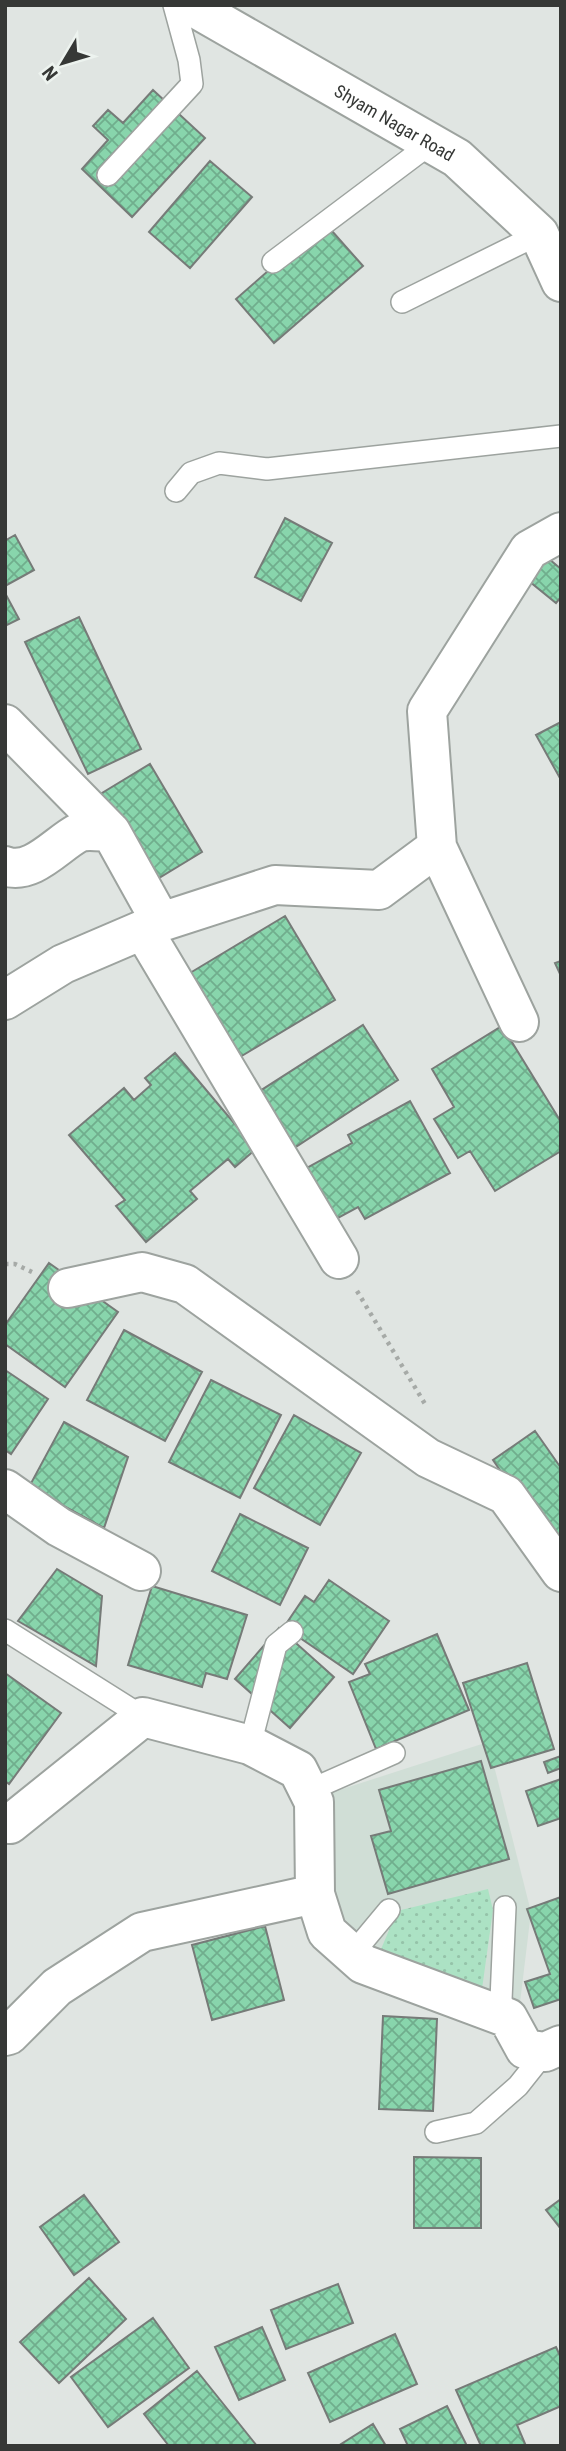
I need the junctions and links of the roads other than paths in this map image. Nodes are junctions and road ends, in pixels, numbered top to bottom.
1 (174, 5) edge
2 (190, 5) edge
3 (430, 144) junction
4 (108, 175) dead end
5 (553, 256) edge
6 (273, 262) dead end
7 (402, 302) dead end
8 (561, 436) edge
9 (176, 491) dead end
10 (561, 533) edge
11 (5, 724) edge
12 (111, 832) junction
13 (437, 847) junction
14 (5, 866) edge
15 (152, 926) junction
16 (5, 1000) edge
17 (519, 1022) dead end
18 (339, 1259) road end
19 (68, 1288) dead end
20 (5, 1489) edge
21 (141, 1571) dead end
22 (561, 1572) edge
23 (5, 1630) edge
24 (292, 1632) dead end
25 (143, 1717) junction
26 (250, 1745) junction
27 (394, 1753) dead end
28 (308, 1791) junction
29 (8, 1822) edge
30 (315, 1894) junction
31 (505, 1907) dead end
32 (389, 1910) dead end
33 (350, 1953) junction
34 (508, 2018) junction
35 (5, 2036) edge
36 (553, 2048) edge
37 (436, 2132) dead end

1 - 4 lane
2 - 3 street, Shyam Nagar Road
3 - 5 street, Shyam Nagar Road
3 - 6 lane
5 - 7 lane
8 - 9 lane
10 - 13 street
11 - 12 street
12 - 14 street
12 - 15 street
13 - 15 street
13 - 17 street
15 - 16 street
15 - 18 street
19 - 22 street
20 - 21 street
23 - 25 lane
24 - 26 lane
25 - 26 street
25 - 29 street
26 - 28 street
27 - 28 lane
28 - 30 street
30 - 33 street
30 - 35 street
31 - 34 lane
32 - 33 lane
33 - 34 street
34 - 36 street
36 - 37 lane

